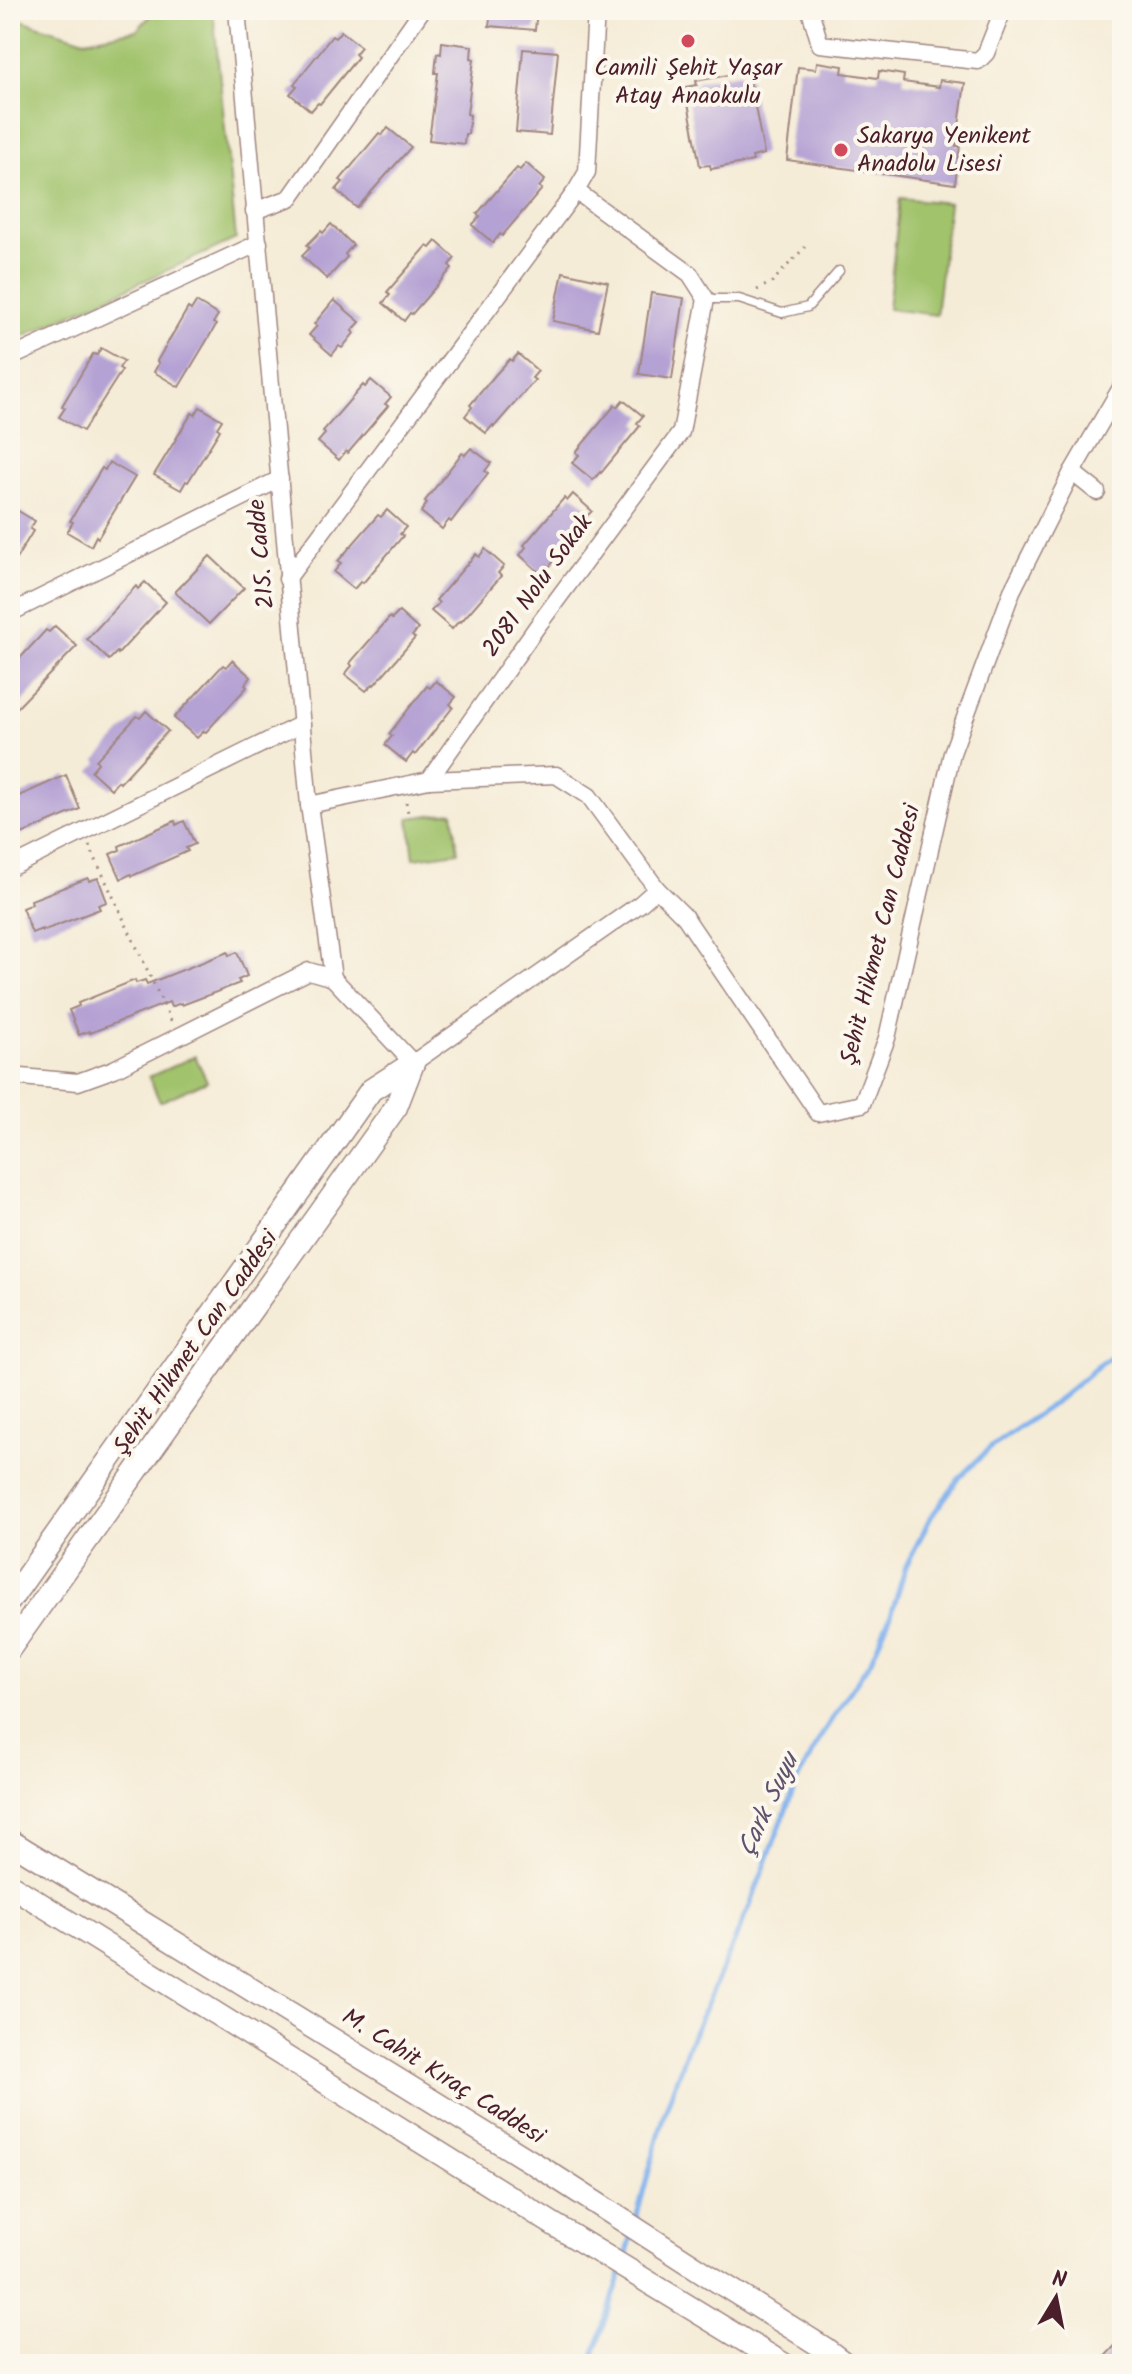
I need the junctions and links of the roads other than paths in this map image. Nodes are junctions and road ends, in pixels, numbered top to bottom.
1 (237, 10) edge
2 (422, 10) edge
3 (596, 10) edge
4 (810, 10) edge
5 (1003, 10) edge
6 (576, 191) junction
7 (254, 211) junction
8 (259, 243) junction
9 (839, 271) dead end
10 (706, 299) junction
11 (10, 358) edge
12 (1122, 386) edge
13 (1072, 472) junction
14 (280, 479) junction
15 (1097, 492) dead end
16 (287, 579) junction
17 (10, 613) edge
18 (302, 724) junction
19 (429, 780) junction
20 (309, 805) junction
21 (10, 868) edge
22 (657, 889) junction
23 (333, 978) junction
24 (413, 1063) junction
25 (10, 1076) edge
26 (10, 1600) edge
27 (10, 1648) edge
28 (10, 1841) edge
29 (10, 1885) edge
30 (783, 2364) edge
31 (845, 2364) edge

1 - 7 street, 215. Cadde
2 - 7 street
3 - 6 street
4 - 5 street
6 - 10 street
6 - 16 street
7 - 8 street, 215. Cadde
8 - 11 street
8 - 14 street, 215. Cadde
9 - 10 lane
10 - 19 street, 2081 Nolu Sokak
12 - 13 street, Şehit Hikmet Can Caddesi
13 - 15 street
13 - 22 street, Şehit Hikmet Can Caddesi
14 - 16 street, 215. Cadde
14 - 17 street
16 - 18 street, 215. Cadde
18 - 20 street, 215. Cadde
18 - 21 street
19 - 20 street
19 - 22 street
20 - 23 street, 215. Cadde
22 - 24 street, Şehit Hikmet Can Caddesi
23 - 24 street
23 - 25 street
24 - 26 street, Şehit Hikmet Can Caddesi
24 - 27 street, Şehit Hikmet Can Caddesi
28 - 31 street, M. Cahit Kıraç Caddesi
29 - 30 street

